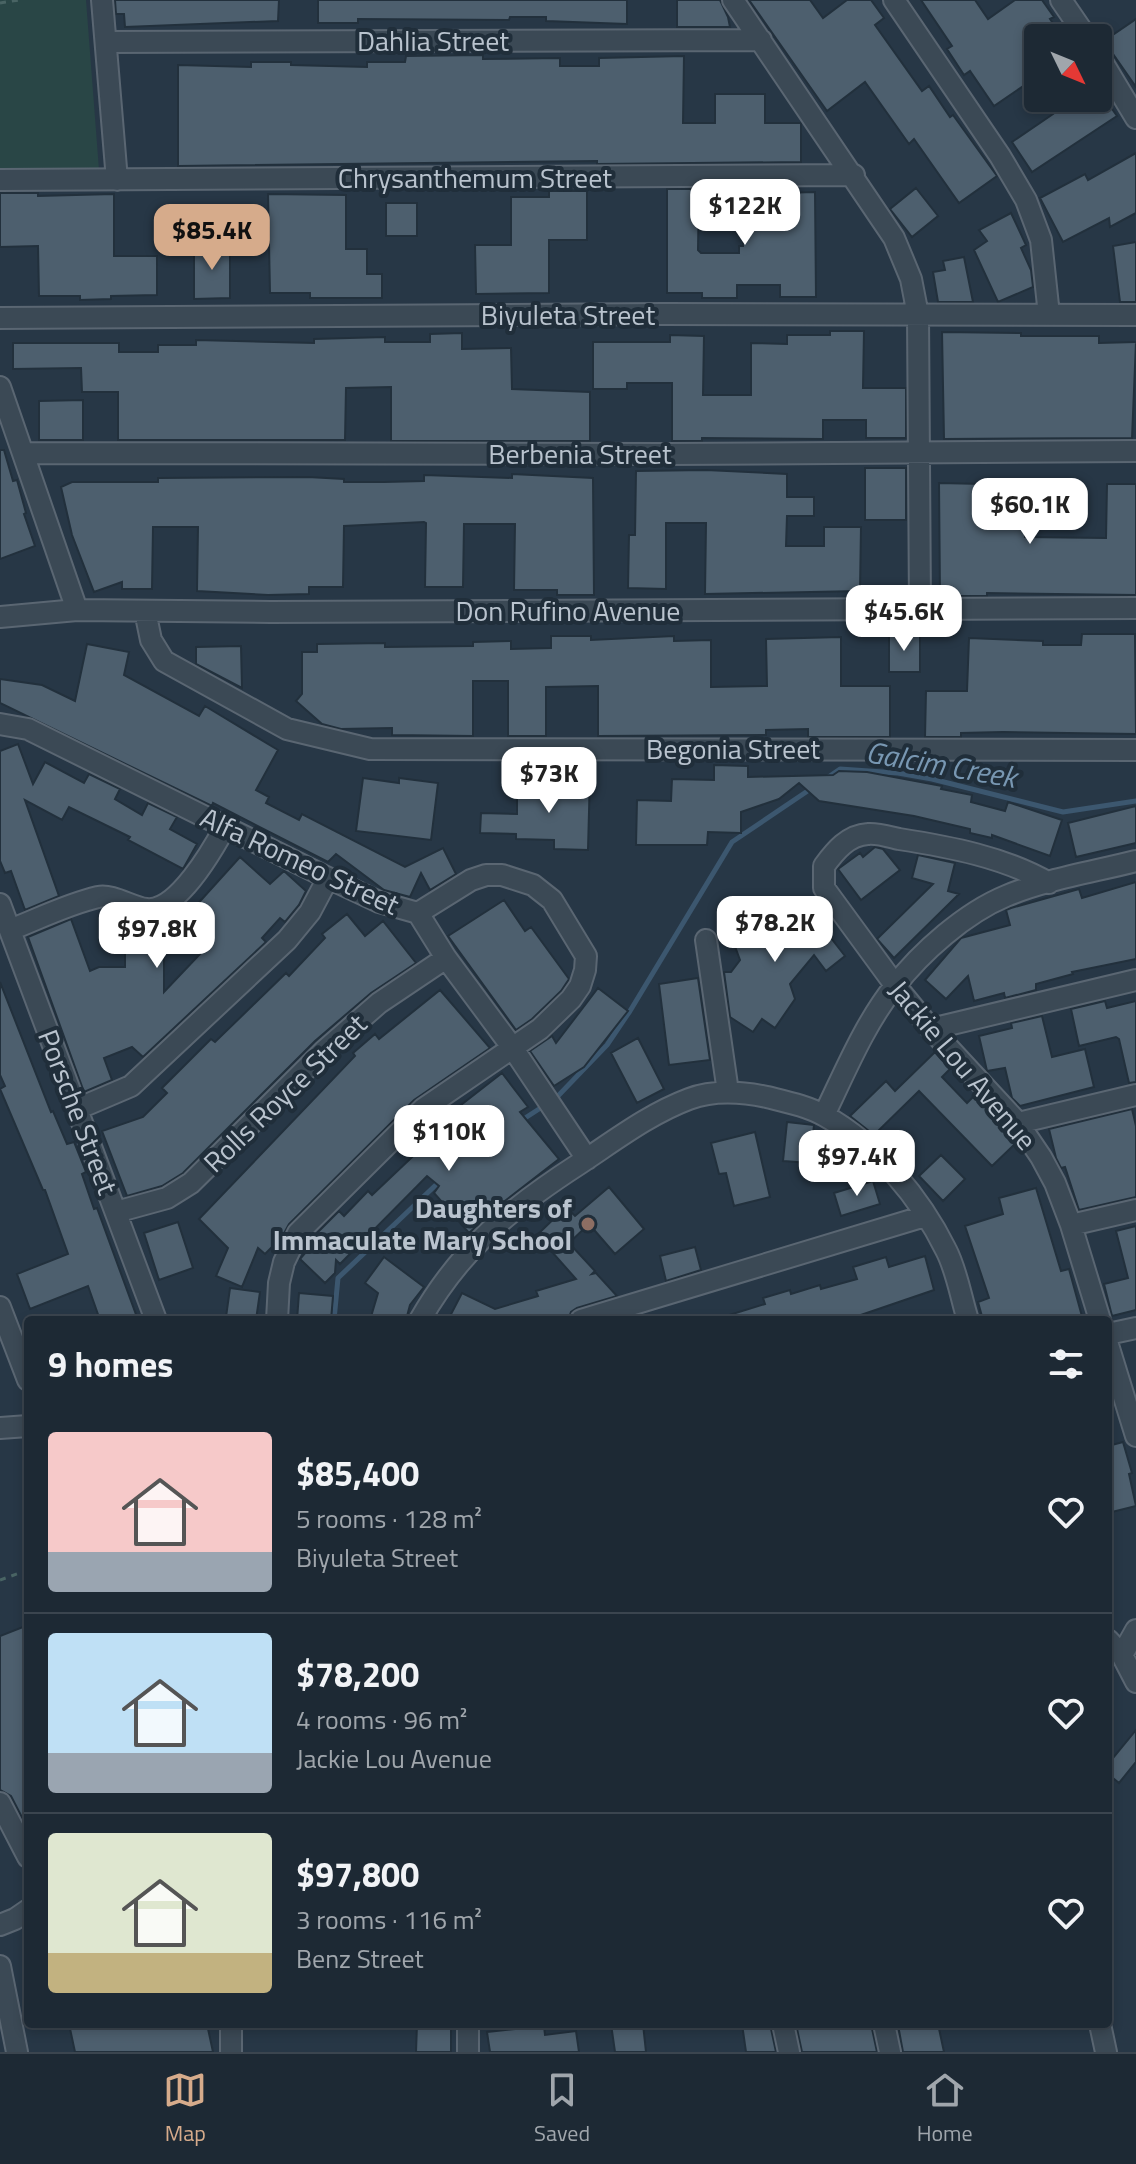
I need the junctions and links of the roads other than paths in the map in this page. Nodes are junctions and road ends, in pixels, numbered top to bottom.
1 (102, 0) edge
2 (733, 0) edge
3 (894, 0) edge
4 (1061, 0) edge
5 (1077, 24) edge
6 (761, 40) junction
7 (106, 42) junction
8 (1112, 78) edge
9 (1136, 118) edge
10 (854, 175) junction
11 (0, 180) edge
12 (117, 180) junction
13 (918, 315) junction
14 (1049, 315) junction
15 (1136, 315) edge
16 (0, 318) edge
17 (0, 387) edge
18 (919, 451) junction
19 (1136, 451) edge
20 (23, 453) junction
21 (920, 608) junction
22 (1136, 608) edge
23 (77, 610) junction
24 (145, 611) junction
25 (0, 617) edge
26 (0, 724) edge
27 (1136, 750) edge
28 (225, 827) junction
29 (1136, 861) edge
30 (328, 878) junction
31 (1049, 883) junction
32 (0, 904) edge
33 (418, 913) junction
34 (10, 930) junction
35 (706, 940) dead end
36 (446, 958) junction
37 (1136, 980) edge
38 (895, 985) junction
39 (931, 1029) junction
40 (512, 1047) junction
41 (728, 1092) junction
42 (1136, 1095) edge
43 (77, 1109) junction
44 (824, 1115) junction
45 (1018, 1123) junction
46 (587, 1159) junction
47 (1136, 1210) edge
48 (116, 1212) junction
49 (925, 1216) junction
50 (1071, 1225) junction
51 (0, 1307) edge
52 (155, 1316) edge
53 (277, 1316) edge
54 (422, 1316) edge
55 (594, 1316) edge
56 (967, 1316) edge
57 (1099, 1316) edge
58 (1136, 1328) edge
59 (1112, 1333) edge
60 (1112, 1358) edge
61 (24, 1370) edge
62 (24, 1426) edge
63 (0, 1428) edge
64 (1136, 1436) edge
65 (1136, 1630) edge
66 (1115, 1648) edge
67 (1136, 1682) edge
68 (0, 1803) edge
69 (24, 1849) edge
70 (24, 1917) edge
71 (0, 1925) edge
72 (0, 1966) edge
73 (231, 2028) edge
74 (468, 2028) edge
75 (784, 2028) edge
76 (885, 2028) edge
77 (1101, 2028) edge
78 (17, 2052) edge
79 (231, 2052) edge
80 (468, 2052) edge
81 (789, 2052) edge
82 (890, 2052) edge
83 (1106, 2052) edge

1 - 7 street
2 - 6 street
3 - 14 street
4 - 5 street
6 - 7 street, Dahlia Street
6 - 10 street
7 - 12 street
8 - 9 street
10 - 12 street, Chrysanthemum Street
10 - 13 street
11 - 12 street, Chrysanthemum Street
13 - 14 street, Biyuleta Street
13 - 16 street, Biyuleta Street
13 - 18 street
14 - 15 street, Biyuleta Street
17 - 20 street
18 - 19 street, Berbenia Street
18 - 20 street, Berbenia Street
18 - 21 street
20 - 23 street
21 - 22 street, Don Rufino Avenue
21 - 24 street, Don Rufino Avenue
23 - 24 street, Don Rufino Avenue
23 - 25 street, Don Rufino Avenue
24 - 27 street, Begonia Street
26 - 28 street, Alfa Romeo Street
28 - 30 street, Alfa Romeo Street
28 - 34 street
29 - 31 street
30 - 33 street, Alfa Romeo Street
30 - 43 street
31 - 38 street
31 - 38 street, Jackie Lou Avenue
32 - 34 street, Porsche Street
33 - 36 street, Alfa Romeo Street
33 - 40 street
34 - 43 street, Porsche Street
35 - 41 street
36 - 40 street, Alfa Romeo Street
36 - 48 street, Rolls Royce Street
37 - 39 street
38 - 39 street, Jackie Lou Avenue
38 - 44 street
39 - 45 street, Jackie Lou Avenue
40 - 46 street, Alfa Romeo Street
40 - 53 street
41 - 44 street
41 - 46 street
42 - 45 street
43 - 48 street, Porsche Street
44 - 49 street
45 - 50 street, Jackie Lou Avenue
46 - 54 street
47 - 50 street
48 - 52 street, Porsche Street
49 - 55 street
49 - 56 street
50 - 57 street, Jackie Lou Avenue
51 - 61 street
58 - 59 street
60 - 64 street
62 - 63 street
65 - 66 street
66 - 67 street
68 - 69 street
70 - 71 street
72 - 78 street
73 - 79 street
74 - 80 street
75 - 81 street
76 - 82 street
77 - 83 street

